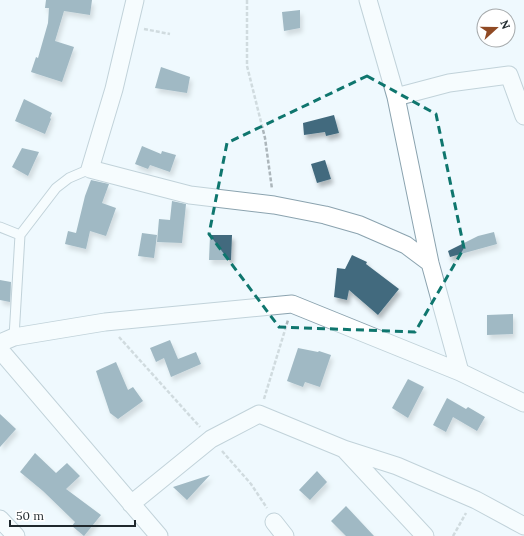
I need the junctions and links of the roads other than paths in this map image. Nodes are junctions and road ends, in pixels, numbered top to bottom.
1 (135, 0) edge
2 (368, 0) edge
3 (396, 97) junction
4 (524, 116) edge
5 (90, 169) junction
6 (0, 227) edge
7 (20, 235) junction
8 (430, 263) junction
9 (7, 340) edge
10 (0, 350) edge
11 (460, 372) junction
12 (524, 402) edge
13 (344, 449) junction
14 (132, 504) junction
15 (0, 519) edge
16 (274, 522) road end
17 (524, 526) edge
18 (16, 536) edge
19 (159, 536) edge
20 (285, 536) edge
21 (425, 536) edge

1 - 5 street
2 - 3 street
3 - 4 street
3 - 8 street
5 - 7 lane
5 - 8 street
6 - 7 lane
7 - 9 lane
8 - 11 street
9 - 11 street
10 - 14 street
11 - 12 street
13 - 14 street
13 - 17 street
13 - 21 street
14 - 19 street
15 - 18 street
16 - 20 street

